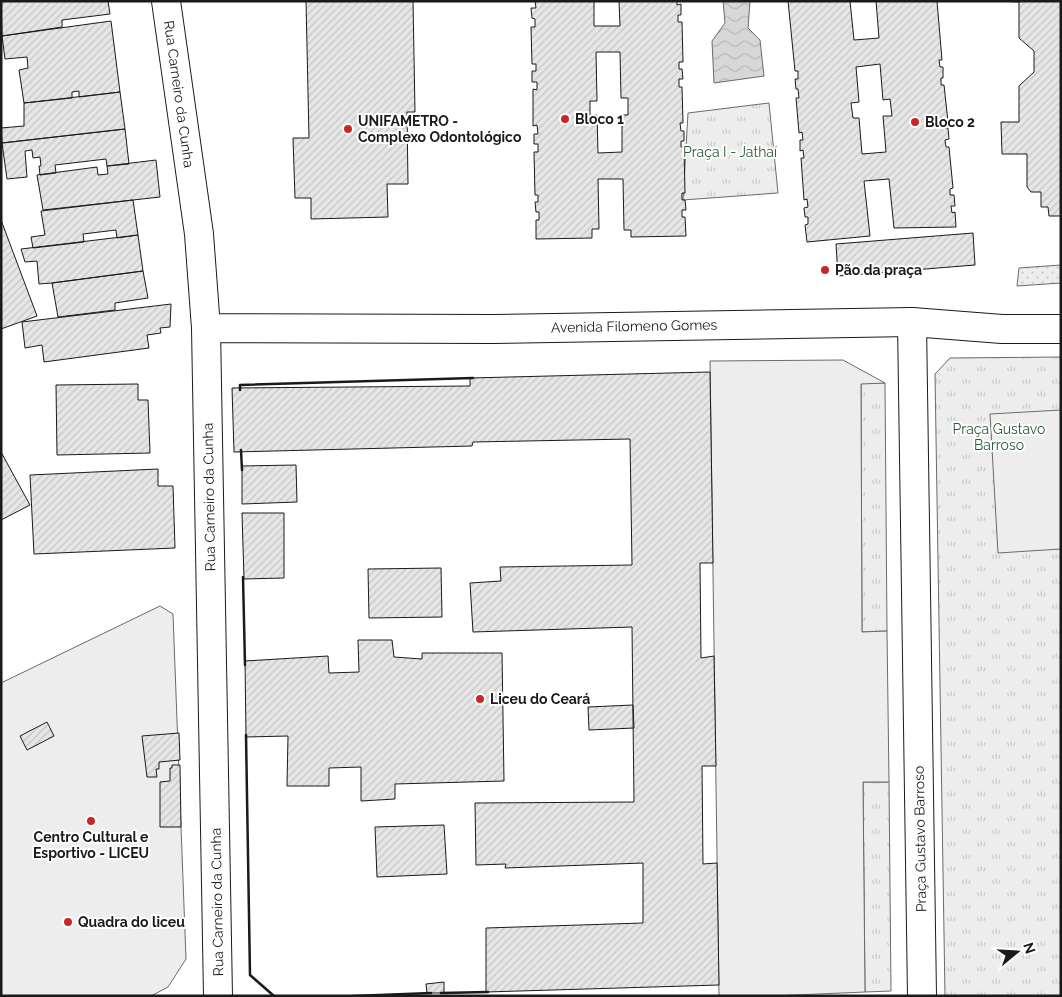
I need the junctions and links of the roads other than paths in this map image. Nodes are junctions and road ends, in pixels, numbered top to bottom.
1 (166, 1) edge
2 (912, 322) junction
3 (206, 328) junction
4 (1061, 329) edge
5 (218, 996) edge
6 (922, 996) edge

1 - 3 street, Rua Carneiro da Cunha
2 - 3 street, Avenida Filomeno Gomes
2 - 4 street, Avenida Filomeno Gomes
2 - 6 street, Praça Gustavo Barroso
3 - 5 street, Rua Carneiro da Cunha

